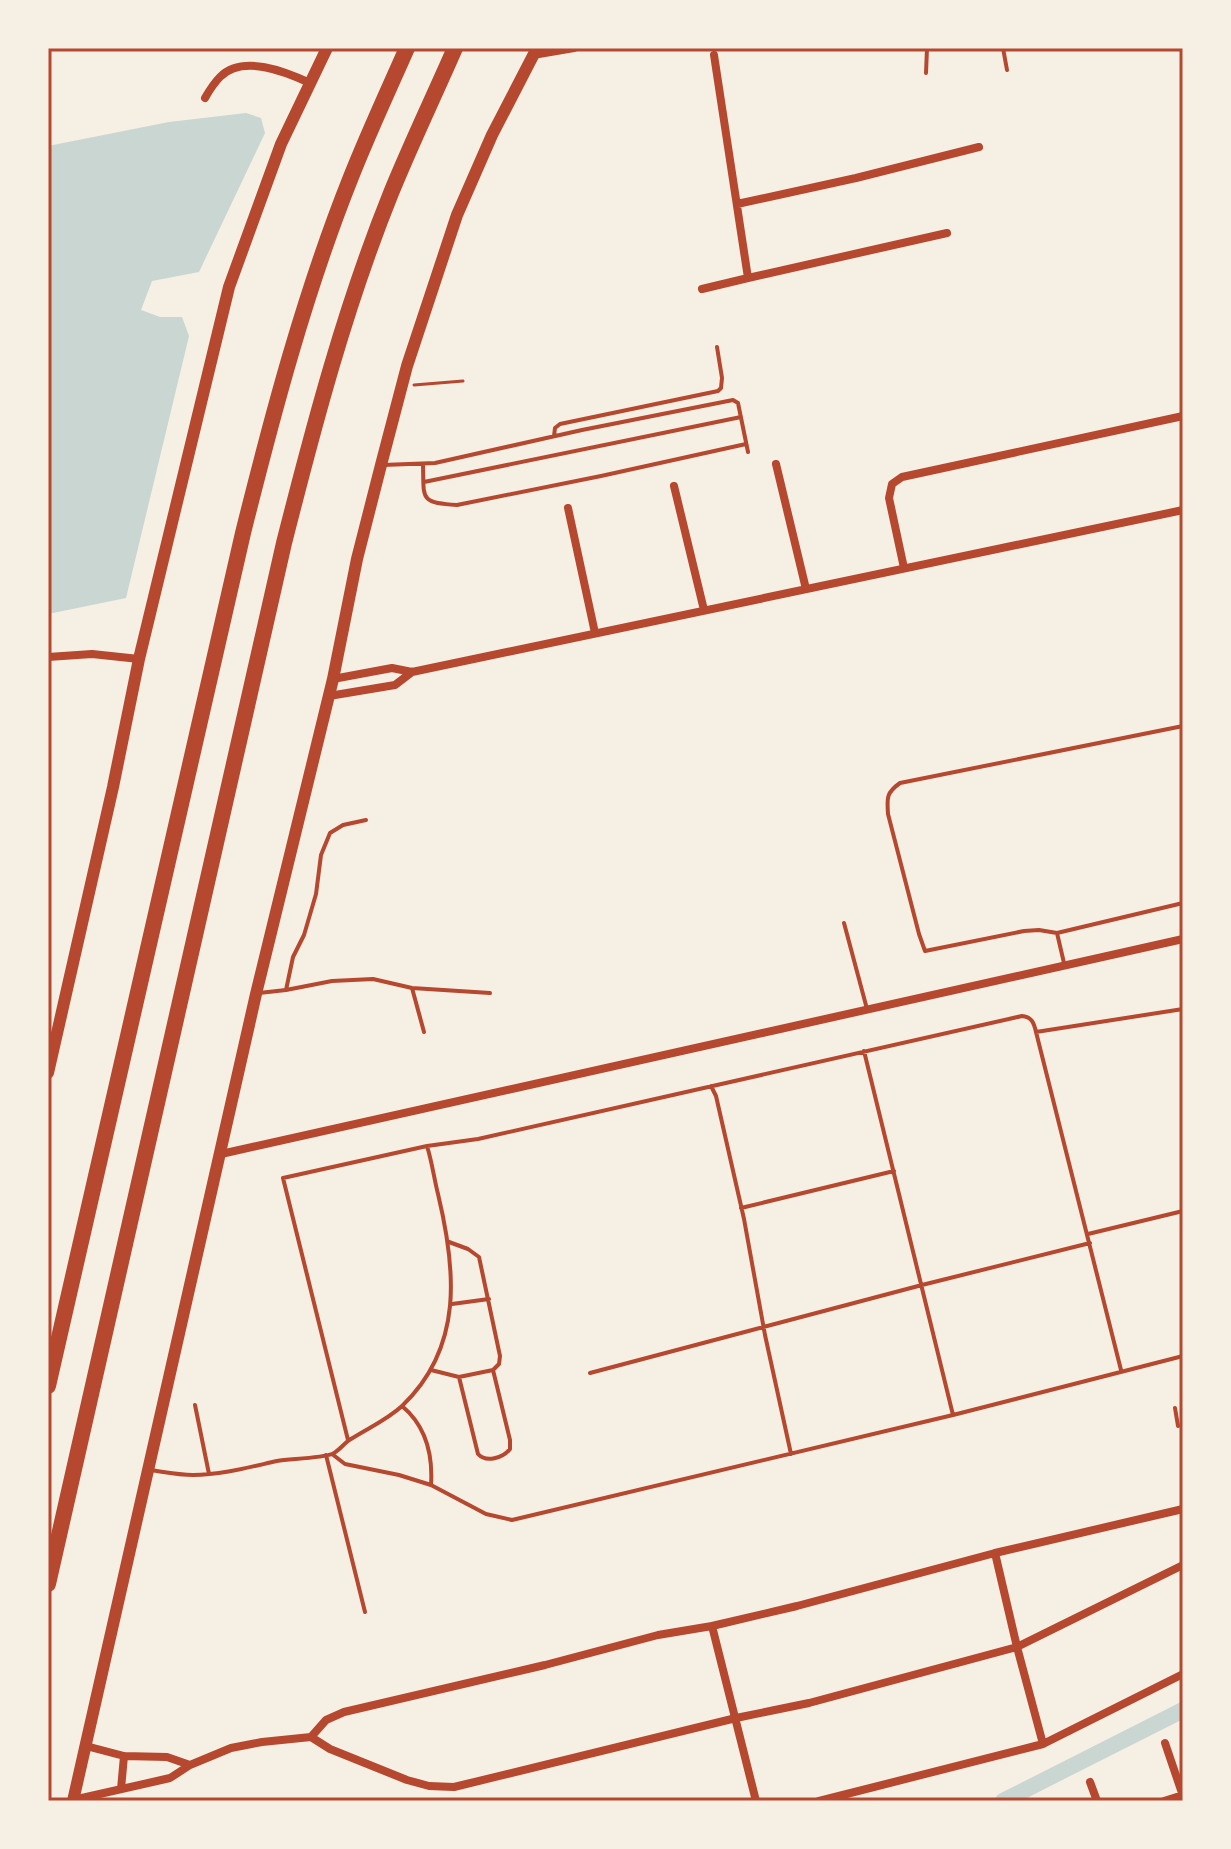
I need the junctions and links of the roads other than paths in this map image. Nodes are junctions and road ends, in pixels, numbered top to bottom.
1 (327, 48) edge
2 (407, 48) edge
3 (455, 48) edge
4 (574, 48) edge
5 (927, 48) edge
6 (1003, 48) edge
7 (535, 52) edge
8 (714, 55) dead end
9 (1007, 70) dead end
10 (926, 73) dead end
11 (310, 83) junction
12 (205, 98) dead end
13 (979, 147) dead end
14 (737, 204) junction
15 (947, 233) dead end
16 (748, 278) junction
17 (702, 289) dead end
18 (717, 347) dead end
19 (1183, 416) edge
20 (741, 417) junction
21 (554, 436) junction
22 (746, 444) junction
23 (748, 452) dead end
24 (423, 464) junction
25 (776, 464) dead end
26 (381, 465) junction
27 (424, 482) junction
28 (674, 486) dead end
29 (568, 508) dead end
30 (1183, 510) edge
31 (904, 568) junction
32 (806, 589) junction
33 (704, 610) junction
34 (595, 633) junction
35 (48, 657) edge
36 (139, 659) junction
37 (412, 672) junction
38 (333, 679) junction
39 (329, 696) junction
40 (1183, 726) edge
41 (366, 820) dead end
42 (1183, 903) edge
43 (844, 923) dead end
44 (1057, 933) junction
45 (1183, 939) edge
46 (1064, 966) junction
47 (412, 988) junction
48 (286, 990) junction
49 (490, 993) dead end
50 (256, 994) junction
51 (1183, 1009) edge
52 (867, 1010) junction
53 (424, 1032) dead end
54 (1036, 1032) junction
55 (864, 1051) junction
56 (48, 1073) edge
57 (711, 1086) junction
58 (427, 1146) junction
59 (221, 1154) junction
60 (894, 1171) junction
61 (741, 1208) junction
62 (1183, 1211) edge
63 (1088, 1234) junction
64 (449, 1242) junction
65 (1090, 1243) junction
66 (922, 1285) junction
67 (489, 1299) junction
68 (452, 1304) junction
69 (764, 1327) junction
70 (1183, 1356) edge
71 (431, 1370) junction
72 (493, 1370) junction
73 (1121, 1370) junction
74 (590, 1373) dead end
75 (459, 1377) junction
76 (48, 1386) edge
77 (195, 1405) dead end
78 (402, 1406) junction
79 (1175, 1408) dead end
80 (953, 1415) junction
81 (1178, 1426) dead end
82 (348, 1440) junction
83 (329, 1454) junction
84 (791, 1455) junction
85 (148, 1469) junction
86 (209, 1474) junction
87 (431, 1485) junction
88 (1183, 1509) edge
89 (995, 1553) junction
90 (1183, 1565) edge
91 (48, 1584) edge
92 (365, 1612) dead end
93 (712, 1626) junction
94 (1017, 1647) junction
95 (1183, 1674) edge
96 (736, 1718) junction
97 (311, 1737) junction
98 (1165, 1743) dead end
99 (1043, 1744) junction
100 (86, 1746) junction
101 (124, 1756) junction
102 (190, 1765) junction
103 (1090, 1782) dead end
104 (121, 1789) junction
105 (1183, 1795) edge
106 (73, 1800) edge
107 (756, 1801) edge
108 (819, 1801) edge
109 (1097, 1801) edge
110 (1164, 1801) edge

1 - 11 main road
2 - 76 highway
3 - 91 highway
4 - 7 street
5 - 10 lane
6 - 9 lane
7 - 26 main road
8 - 14 street
11 - 12 street
11 - 36 main road
13 - 14 street
14 - 16 street
15 - 16 street
16 - 17 street
18 - 21 lane
19 - 31 street
20 - 21 lane
20 - 22 lane
20 - 27 lane
21 - 24 lane
22 - 23 lane
22 - 27 lane
24 - 26 lane
24 - 27 lane
25 - 32 street
26 - 38 main road
28 - 33 street
29 - 34 street
30 - 31 street
31 - 32 street
32 - 33 street
33 - 34 street
34 - 37 street
35 - 36 street
36 - 56 main road
37 - 38 street
37 - 39 street
38 - 39 main road
39 - 50 main road
40 - 44 lane
41 - 48 lane
42 - 44 lane
43 - 52 lane
44 - 46 lane
45 - 46 street
46 - 52 street
47 - 48 lane
47 - 49 lane
47 - 53 lane
48 - 50 lane
50 - 59 main road
51 - 54 lane
52 - 59 street
54 - 55 lane
54 - 63 lane
55 - 57 lane
55 - 60 lane
57 - 58 lane
57 - 61 lane
58 - 64 lane
58 - 82 lane
59 - 85 main road
60 - 61 lane
60 - 66 lane
61 - 69 lane
62 - 63 lane
63 - 65 lane
64 - 67 lane
64 - 68 lane
65 - 66 lane
65 - 73 lane
66 - 69 lane
66 - 80 lane
67 - 68 lane
67 - 72 lane
68 - 71 lane
69 - 74 lane
69 - 84 lane
70 - 73 lane
71 - 75 lane
71 - 78 lane
72 - 75 lane
72 - 75 lane
73 - 80 lane
77 - 86 lane
78 - 82 lane
78 - 87 lane
79 - 81 lane
80 - 84 lane
82 - 83 lane
83 - 86 lane
83 - 87 lane
83 - 92 lane
84 - 87 lane
85 - 86 lane
85 - 100 main road
88 - 89 street
89 - 93 street
89 - 94 street
90 - 94 street
93 - 96 street
93 - 97 street
94 - 96 street
94 - 99 street
95 - 99 street
96 - 97 street
96 - 107 street
97 - 102 street
98 - 105 street
99 - 108 street
100 - 101 street
100 - 106 main road
101 - 102 street
101 - 104 street
102 - 104 street
103 - 109 street
104 - 106 street
105 - 110 street

